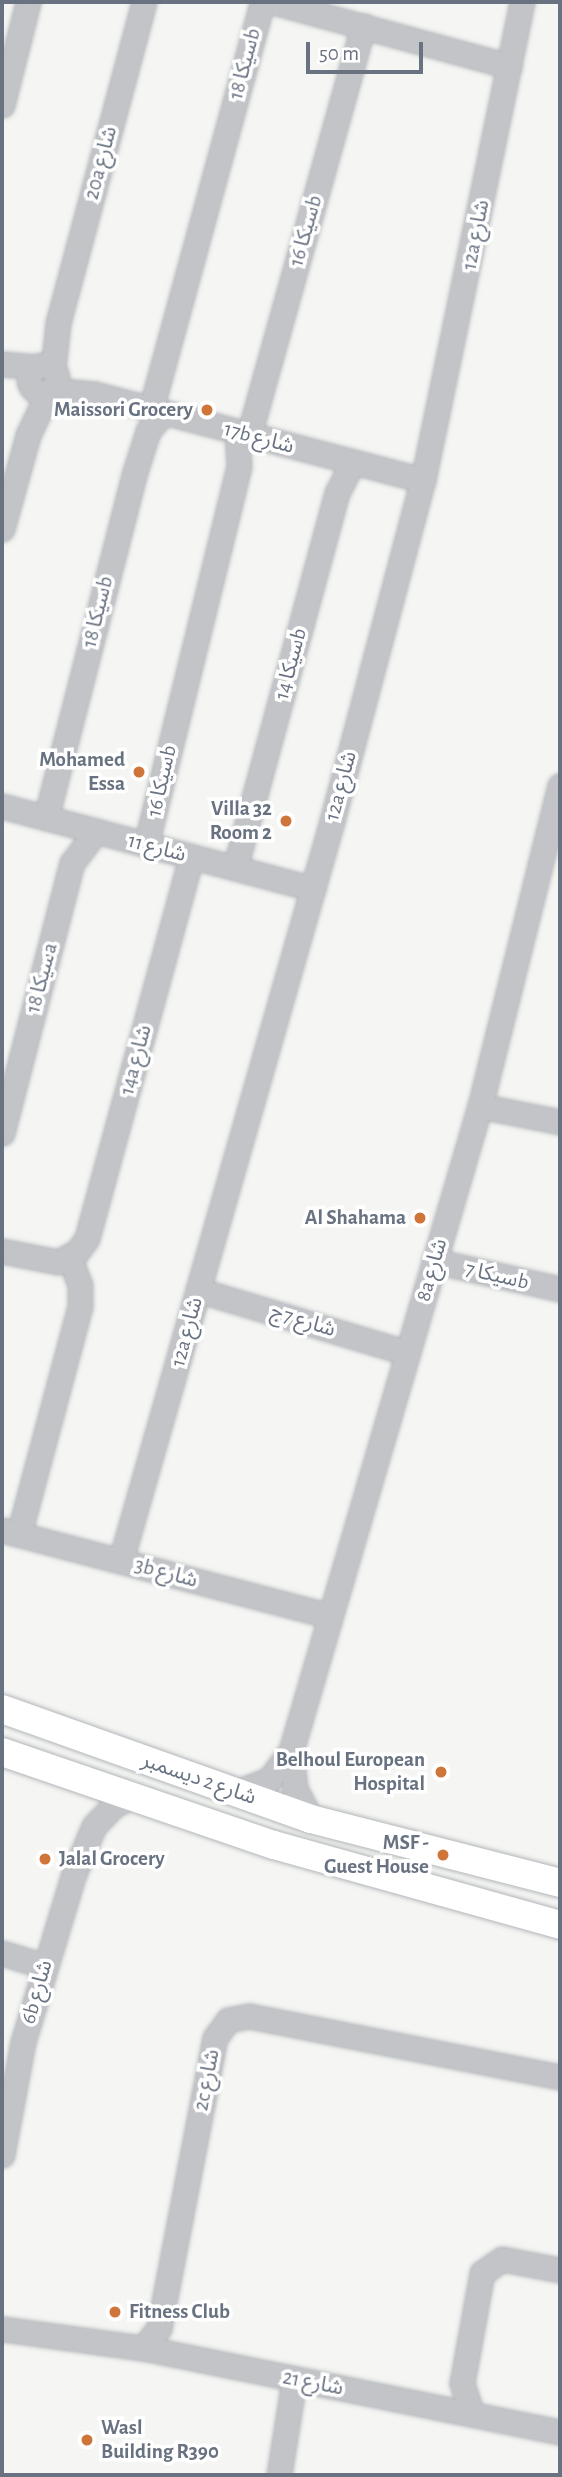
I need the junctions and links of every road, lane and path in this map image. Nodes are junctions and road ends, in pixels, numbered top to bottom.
1 (28, 2) edge
2 (144, 2) edge
3 (262, 2) edge
4 (273, 2) edge
5 (522, 2) edge
6 (363, 26) junction
7 (509, 66) junction
8 (2, 105) edge
9 (2, 367) edge
10 (43, 378) junction
11 (157, 411) junction
12 (243, 434) junction
13 (353, 462) junction
14 (423, 480) junction
15 (2, 529) edge
16 (560, 786) edge
17 (2, 806) edge
18 (46, 818) junction
19 (96, 831) junction
20 (146, 845) junction
21 (191, 857) junction
22 (234, 868) junction
23 (313, 889) junction
24 (480, 1106) junction
25 (560, 1122) edge
26 (2, 1133) edge
27 (2, 1251) edge
28 (69, 1257) junction
29 (434, 1261) junction
30 (560, 1289) edge
31 (198, 1290) junction
32 (408, 1353) junction
33 (10, 1532) edge
34 (121, 1560) junction
35 (330, 1616) junction
36 (2, 1709) edge
37 (291, 1751) junction
38 (2, 1752) edge
39 (82, 1778) junction
40 (237, 1792) junction
41 (130, 1797) junction
42 (311, 1819) junction
43 (90, 1835) junction
44 (560, 1883) edge
45 (488, 1903) junction
46 (560, 1925) edge
47 (2, 1953) edge
48 (44, 1966) junction
49 (560, 2077) edge
50 (2, 2154) edge
51 (560, 2270) edge
52 (2, 2319) edge
53 (2, 2329) edge
54 (65, 2336) junction
55 (143, 2348) junction
56 (295, 2380) junction
57 (472, 2414) junction
58 (560, 2432) edge
59 (279, 2475) edge

1 - 8 street
2 - 10 street, 20a شارع
3 - 11 street, سيكا 18b
4 - 6 street
5 - 7 street, 12a شارع
6 - 7 street
6 - 12 street, سيكا 16b
7 - 14 street, 12a شارع
9 - 10 street, 17b شارع
10 - 11 street, 17b شارع
10 - 15 street, 20a شارع
11 - 12 street, 17b شارع
11 - 18 street, سيكا 18b
12 - 13 street, 17b شارع
12 - 20 street, سيكا 16b
13 - 14 street, 17b شارع
13 - 22 street, سيكا 14b
14 - 23 street, 12a شارع
16 - 24 street, 8a شارع
17 - 18 street, شارع 11
18 - 19 street, شارع 11
19 - 20 street, شارع 11
19 - 26 street, سيكا 18a
20 - 21 street, شارع 11
21 - 22 street, شارع 11
21 - 28 street, 14a شارع
22 - 23 street, شارع 11
23 - 31 street, 12a شارع
24 - 25 street
24 - 29 street, 8a شارع
27 - 28 street
28 - 33 street
29 - 30 street, سيكا 7b
29 - 32 street, 8a شارع
31 - 32 street, شارع 7ج
31 - 34 street, 12a شارع
32 - 35 street, 8a شارع
33 - 34 street, 3b شارع
34 - 35 street, 3b شارع
35 - 37 street, 8a شارع
36 - 40 main road, شارع 2 ديسمبر
37 - 40 street, 8a شارع
37 - 42 street, 8a شارع
38 - 39 main road, شارع 2 ديسمبر
39 - 41 main road, شارع 2 ديسمبر
39 - 43 street, 6b شارع
40 - 42 main road, شارع 2 ديسمبر
41 - 43 street, 6b شارع
41 - 45 main road, شارع 2 ديسمبر
42 - 44 main road, شارع 2 ديسمبر
43 - 48 street, 6b شارع
44 - 45 main road
45 - 46 main road, شارع 2 ديسمبر
47 - 48 street
48 - 50 street, 6b شارع
49 - 55 street, 2c شارع
51 - 57 street
52 - 54 street, شارع 21
53 - 54 street, شارع 21
54 - 55 street, شارع 21
55 - 56 street, شارع 21
56 - 57 street, شارع 21
56 - 59 street
57 - 58 street, شارع 21

